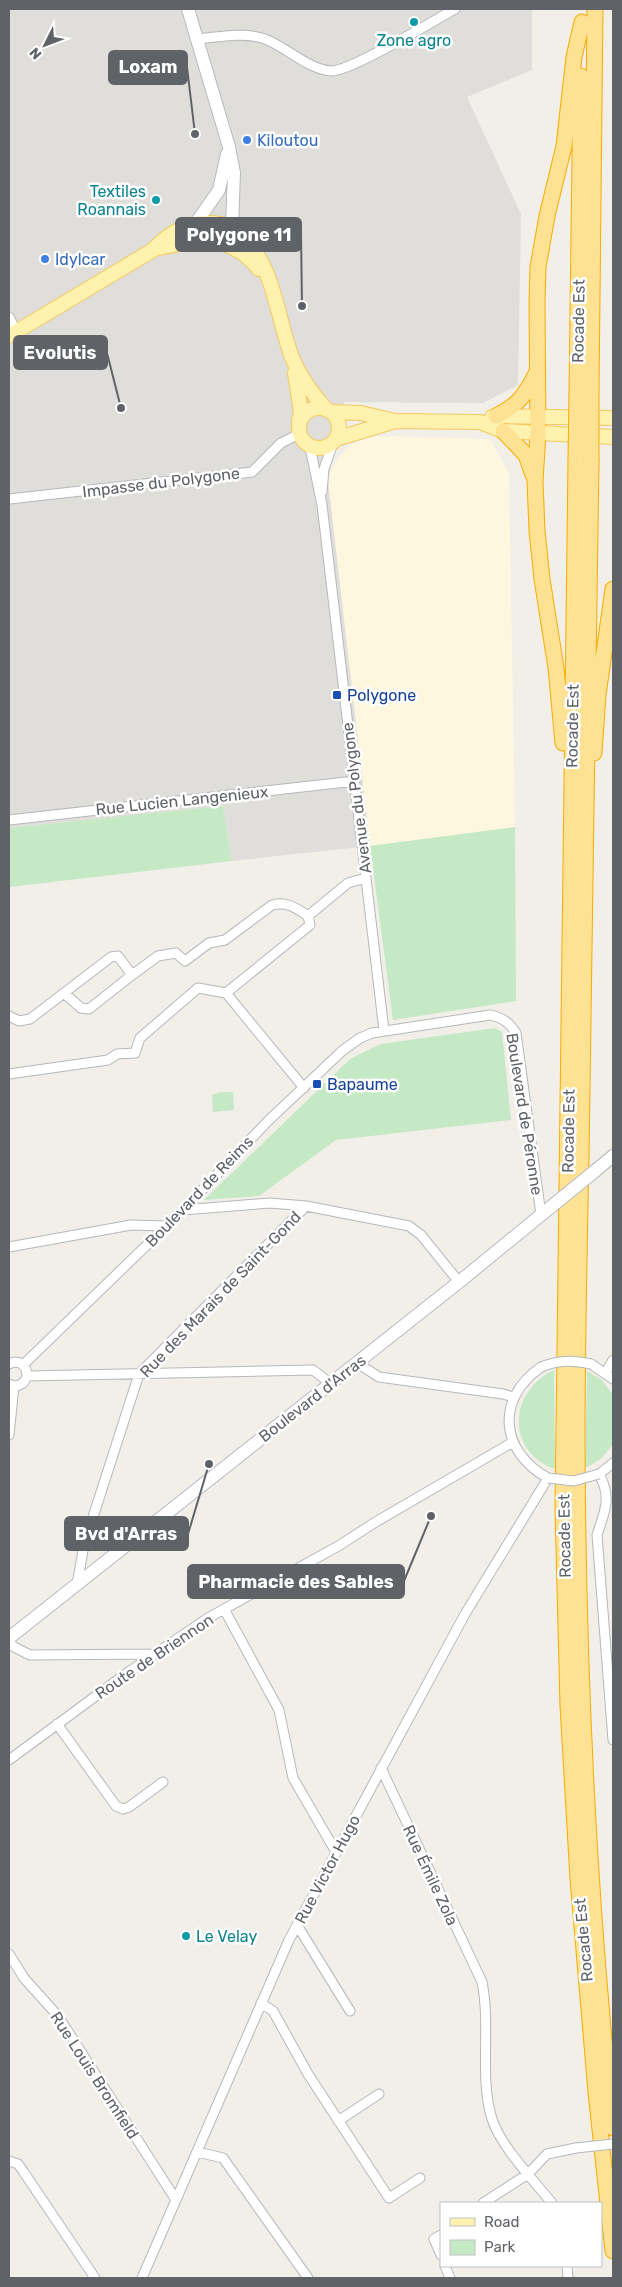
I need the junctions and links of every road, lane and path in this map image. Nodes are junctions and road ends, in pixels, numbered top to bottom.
1 (188, 9) edge
2 (455, 9) edge
3 (595, 9) edge
4 (582, 16) edge
5 (197, 39) junction
6 (583, 56) junction
7 (582, 94) junction
8 (229, 147) junction
9 (196, 223) junction
10 (232, 227) junction
11 (153, 250) junction
12 (271, 289) junction
13 (9, 317) edge
14 (12, 334) edge
15 (292, 358) junction
16 (537, 371) junction
17 (329, 411) junction
18 (496, 416) junction
19 (613, 418) edge
20 (395, 421) junction
21 (480, 422) junction
22 (538, 426) junction
23 (299, 427) junction
24 (502, 431) junction
25 (613, 437) edge
26 (335, 441) junction
27 (310, 447) junction
28 (583, 461) junction
29 (535, 481) junction
30 (9, 499) edge
31 (322, 505) junction
32 (613, 589) edge
33 (571, 770) junction
34 (354, 781) junction
35 (584, 810) junction
36 (9, 820) edge
37 (366, 878) junction
38 (308, 916) junction
39 (132, 975) junction
40 (226, 993) junction
41 (65, 994) junction
42 (9, 1016) edge
43 (502, 1018) joint
44 (384, 1031) junction
45 (9, 1074) edge
46 (304, 1088) junction
47 (613, 1156) edge
48 (306, 1206) junction
49 (183, 1210) junction
50 (541, 1214) junction
51 (166, 1226) junction
52 (9, 1247) edge
53 (459, 1282) junction
54 (10, 1360) edge
55 (613, 1360) edge
56 (357, 1363) junction
57 (23, 1365) junction
58 (606, 1372) junction
59 (139, 1374) junction
60 (28, 1376) junction
61 (613, 1379) edge
62 (330, 1383) junction
63 (11, 1385) edge
64 (514, 1397) junction
65 (9, 1435) edge
66 (513, 1442) junction
67 (613, 1463) edge
68 (599, 1474) junction
69 (548, 1478) junction
70 (77, 1585) junction
71 (224, 1609) junction
72 (9, 1640) edge
73 (155, 1654) junction
74 (57, 1724) junction
75 (613, 1740) edge
76 (9, 1760) edge
77 (380, 1768) junction
78 (163, 1782) dead end
79 (336, 1852) junction
80 (297, 1925) junction
81 (9, 1954) edge
82 (261, 2003) junction
83 (350, 2011) dead end
84 (379, 2094) dead end
85 (338, 2121) junction
86 (613, 2128) edge
87 (613, 2144) edge
88 (196, 2152) junction
89 (9, 2160) edge
90 (528, 2174) junction
91 (420, 2178) dead end
92 (176, 2200) junction
93 (485, 2202) edge
94 (551, 2202) edge
95 (437, 2237) edge
96 (440, 2250) edge
97 (613, 2251) edge
98 (95, 2278) edge
99 (142, 2278) edge
100 (308, 2278) edge

1 - 5 main road
2 - 5 street
3 - 6 highway, Rocade Est
4 - 6 highway, Rocade Est
5 - 8 main road
6 - 7 highway, Rocade Est
6 - 7 highway
7 - 16 highway
7 - 28 highway, Rocade Est, bridge
8 - 9 main road
8 - 10 main road
9 - 10 main road
9 - 11 main road
10 - 11 main road
10 - 12 main road
11 - 12 main road
11 - 14 main road
12 - 15 main road
13 - 14 street
15 - 17 main road
15 - 23 main road
16 - 18 highway
16 - 22 highway
17 - 20 main road
17 - 23 main road
17 - 26 main road
18 - 21 main road
18 - 22 main road
19 - 22 main road
20 - 21 main road
20 - 26 main road
21 - 24 main road
22 - 24 main road
22 - 25 main road
22 - 29 highway
23 - 27 main road
23 - 30 street, Impasse du Polygone
24 - 29 highway
26 - 27 main road
26 - 31 street, Avenue du Polygone
27 - 31 street, Avenue du Polygone
28 - 33 highway, Rocade Est
28 - 35 highway, Rocade Est
29 - 33 highway
31 - 34 street, Avenue du Polygone
32 - 35 highway
33 - 97 highway, Rocade Est
34 - 36 street, Rue Lucien Langenieux
34 - 37 street, Avenue du Polygone
35 - 86 highway, Rocade Est
37 - 38 street
37 - 44 street, Avenue du Polygone
38 - 39 street
38 - 40 street
39 - 41 street
39 - 41 street
40 - 45 street
40 - 46 street
41 - 42 street
43 - 44 street, Boulevard de Reims
43 - 50 street, Boulevard de Péronne
44 - 46 street, Boulevard de Reims
46 - 49 street, Boulevard de Reims
47 - 50 main road, Boulevard d'Arras, bridge
48 - 49 street
48 - 53 street
48 - 59 street, Rue des Marais de Saint-Gond
49 - 51 street, Boulevard de Reims
50 - 53 main road, Boulevard d'Arras
51 - 52 street
51 - 57 street, Boulevard de Reims
53 - 56 main road, Boulevard d'Arras
54 - 57 street
55 - 58 street
56 - 62 main road, Boulevard d'Arras
56 - 64 street
57 - 60 street
58 - 61 street
58 - 64 street, bridge
59 - 60 street
59 - 62 street
59 - 70 street, Rue des Marais de Saint-Gond
60 - 63 street
62 - 70 main road, Boulevard d'Arras
63 - 65 street
64 - 66 street
66 - 69 street
66 - 71 street, Route de Briennon
67 - 68 street
68 - 69 street, bridge
68 - 75 street
69 - 77 street, Rue Victor Hugo
70 - 72 main road, Boulevard d'Arras
71 - 73 street, Route de Briennon
71 - 79 street
72 - 73 street
73 - 74 street, Route de Briennon
74 - 76 street, Route de Briennon
74 - 78 street
77 - 79 street, Rue Victor Hugo
77 - 90 street, Rue Émile Zola
79 - 80 street, Rue Victor Hugo
80 - 82 street, Rue Victor Hugo
80 - 83 street
81 - 92 street, Rue Louis Bromfield
82 - 85 street
82 - 88 street, Rue Victor Hugo
84 - 85 street
85 - 91 street
87 - 90 street, bridge
88 - 92 street, Rue Victor Hugo
88 - 100 street
89 - 98 street
90 - 93 street
90 - 94 street, Rue Émile Zola
92 - 99 street, Rue Victor Hugo
95 - 96 street

